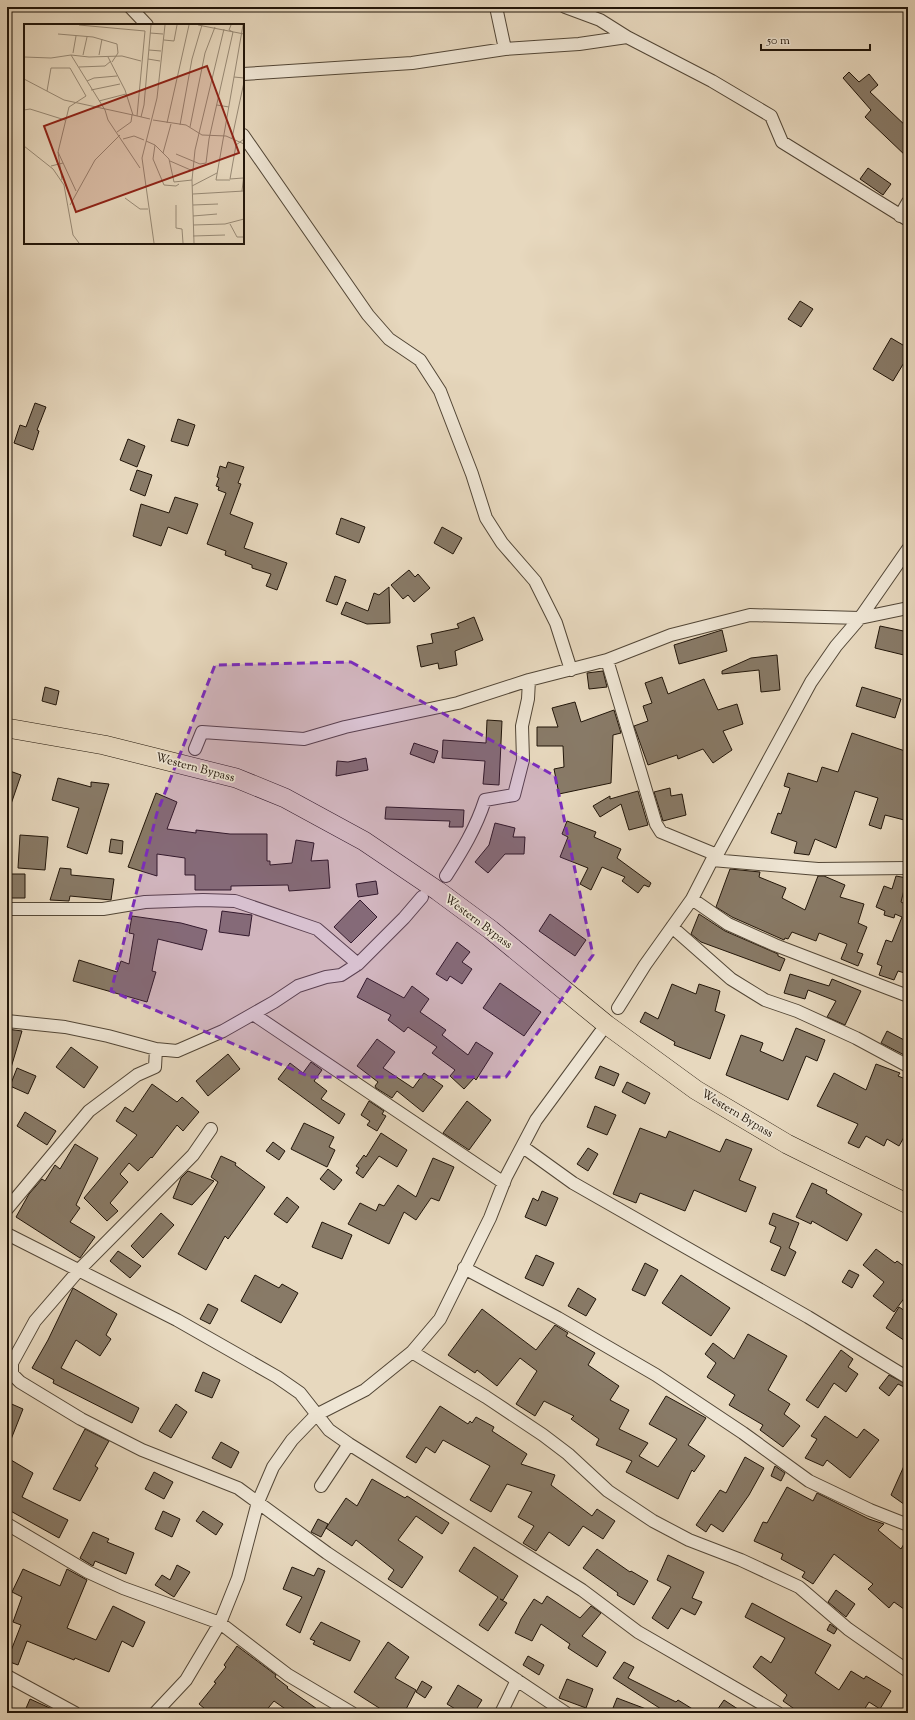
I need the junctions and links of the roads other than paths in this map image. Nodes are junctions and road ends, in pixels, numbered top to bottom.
1 (130, 7) edge
2 (496, 7) edge
3 (565, 7) edge
4 (146, 24) edge
5 (627, 38) junction
6 (505, 49) junction
7 (244, 74) edge
8 (244, 136) edge
9 (908, 202) edge
10 (904, 218) edge
11 (908, 549) edge
12 (908, 608) edge
13 (860, 618) junction
14 (607, 660) junction
15 (571, 670) junction
16 (529, 680) junction
17 (7, 728) edge
18 (195, 749) dead end
19 (714, 858) junction
20 (908, 868) edge
21 (446, 876) dead end
22 (422, 896) dead end
23 (692, 899) junction
24 (7, 909) edge
25 (672, 928) junction
26 (358, 964) junction
27 (908, 996) edge
28 (618, 1008) dead end
29 (253, 1014) junction
30 (7, 1021) edge
31 (600, 1034) dead end
32 (156, 1049) junction
33 (908, 1066) edge
34 (211, 1129) dead end
35 (523, 1147) junction
36 (504, 1183) junction
37 (908, 1204) edge
38 (7, 1209) edge
39 (7, 1234) edge
40 (464, 1268) junction
41 (79, 1270) junction
42 (412, 1352) junction
43 (908, 1378) edge
44 (316, 1415) junction
45 (349, 1444) junction
46 (321, 1486) dead end
47 (258, 1502) junction
48 (7, 1524) edge
49 (908, 1525) edge
50 (220, 1623) junction
51 (908, 1671) edge
52 (7, 1676) edge
53 (517, 1680) junction
54 (162, 1711) edge
55 (75, 1713) edge
56 (352, 1713) edge
57 (501, 1713) edge
58 (566, 1713) edge
59 (778, 1713) edge

1 - 4 street
2 - 6 street
3 - 5 street
5 - 6 street
5 - 10 street
6 - 7 street
8 - 15 street
9 - 10 street
11 - 13 street
12 - 13 street
13 - 14 street
13 - 19 street
14 - 15 street
14 - 19 street
15 - 16 street
16 - 18 street
16 - 21 street
17 - 37 main road, Western Bypass
19 - 20 street
19 - 23 street
22 - 26 street
23 - 25 street
23 - 27 street
24 - 26 street
25 - 28 street
25 - 33 street
26 - 29 street
29 - 32 street
29 - 36 street
30 - 32 street
31 - 35 street
32 - 38 street
34 - 41 street
35 - 36 street
35 - 43 street
36 - 40 street
39 - 41 street
40 - 42 street
40 - 49 street
41 - 44 street
41 - 47 street
42 - 44 street
42 - 51 street
44 - 45 street
44 - 47 street
45 - 46 street
45 - 59 street
47 - 50 street
47 - 53 street
48 - 50 street
50 - 54 street
50 - 56 street
52 - 55 street
53 - 57 street
53 - 58 street

